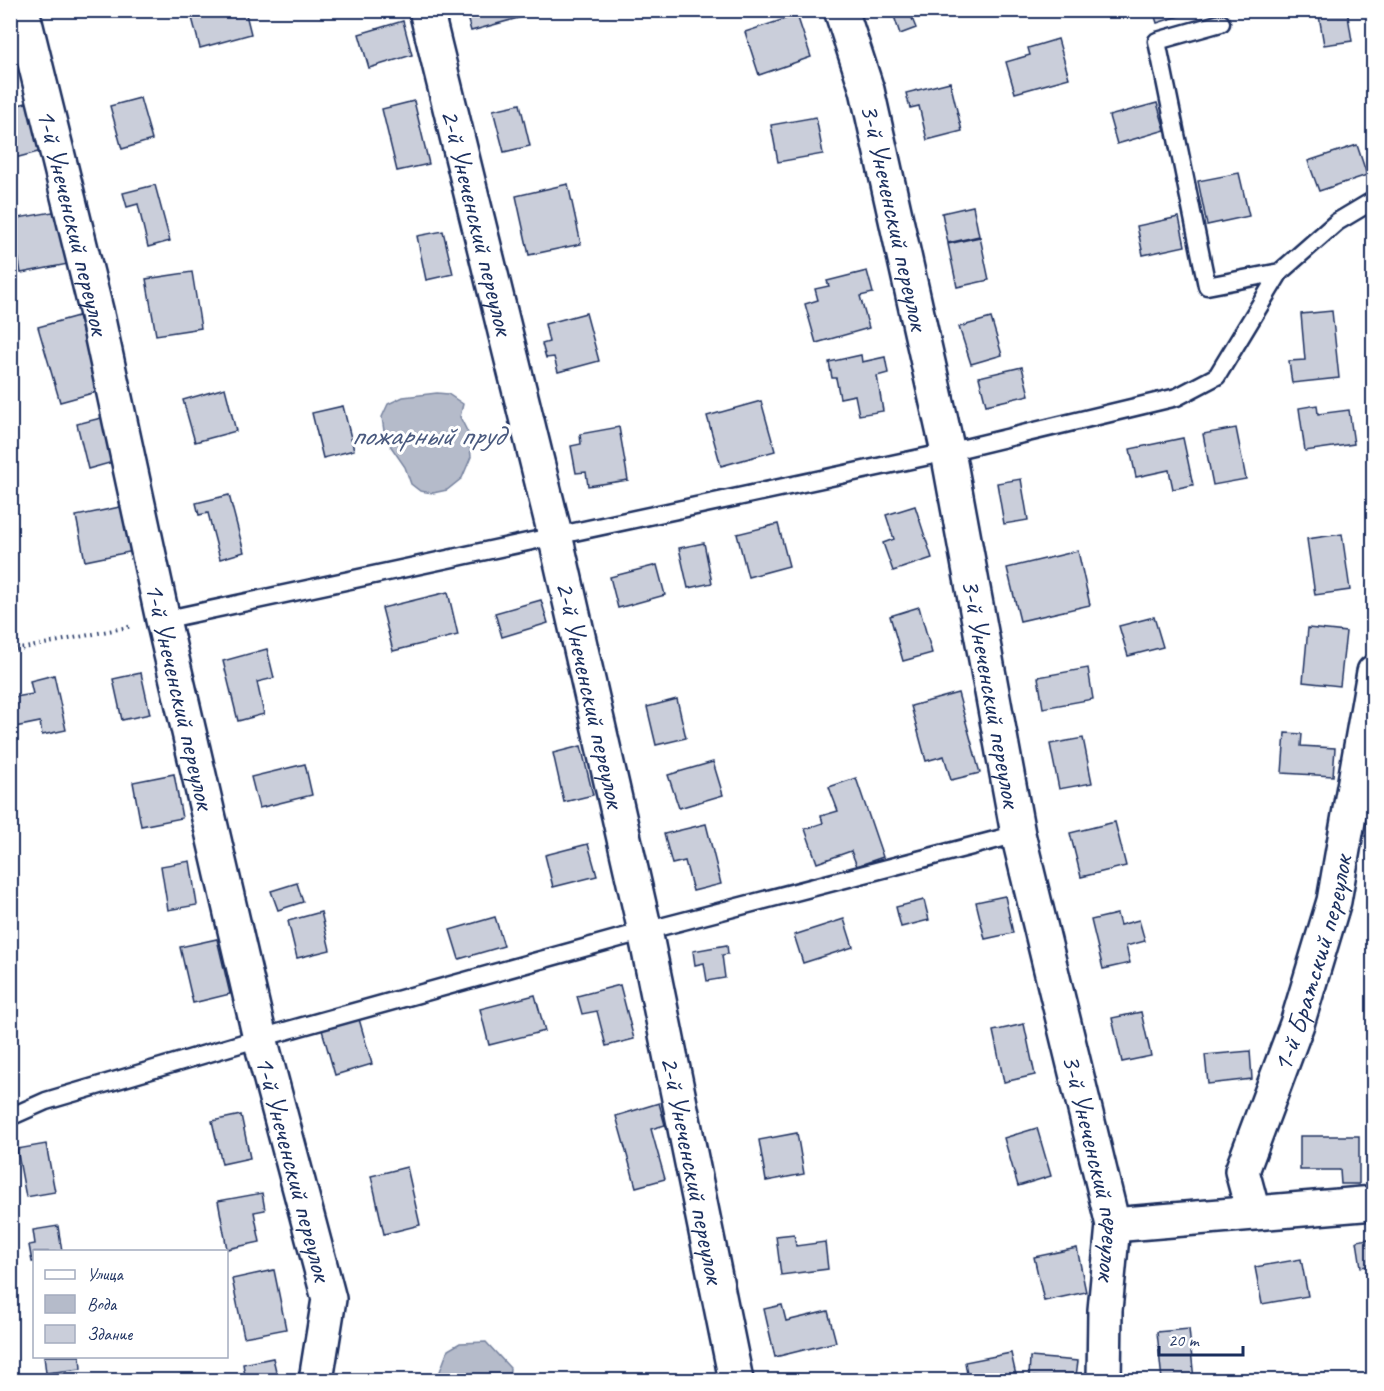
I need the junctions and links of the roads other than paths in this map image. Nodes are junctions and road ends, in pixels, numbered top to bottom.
1 (22, 10) edge
2 (426, 10) edge
3 (841, 10) edge
4 (1221, 23) dead end
5 (1374, 200) edge
6 (1280, 272) junction
7 (948, 452) junction
8 (555, 535) junction
9 (163, 620) junction
10 (1374, 672) edge
11 (1018, 834) junction
12 (645, 932) junction
13 (260, 1038) junction
14 (10, 1117) edge
15 (1374, 1203) edge
16 (1253, 1212) junction
17 (1113, 1225) junction
18 (316, 1380) edge
19 (736, 1380) edge
20 (1104, 1380) edge

1 - 9 street, 1-й Унеченский переулок
2 - 8 street, 2-й Унеченский переулок
3 - 7 street, 3-й Унеченский переулок
4 - 6 lane
5 - 6 lane
6 - 7 lane
7 - 8 lane
7 - 11 street, 3-й Унеченский переулок
8 - 9 lane
8 - 12 street, 2-й Унеченский переулок
9 - 13 street, 1-й Унеченский переулок
10 - 16 street, 1-й Братский переулок
11 - 12 lane
11 - 17 street, 3-й Унеченский переулок
12 - 13 lane
12 - 19 street, 2-й Унеченский переулок
13 - 14 lane
13 - 18 street, 1-й Унеченский переулок
15 - 16 street
16 - 17 street
17 - 20 street, 3-й Унеченский переулок

